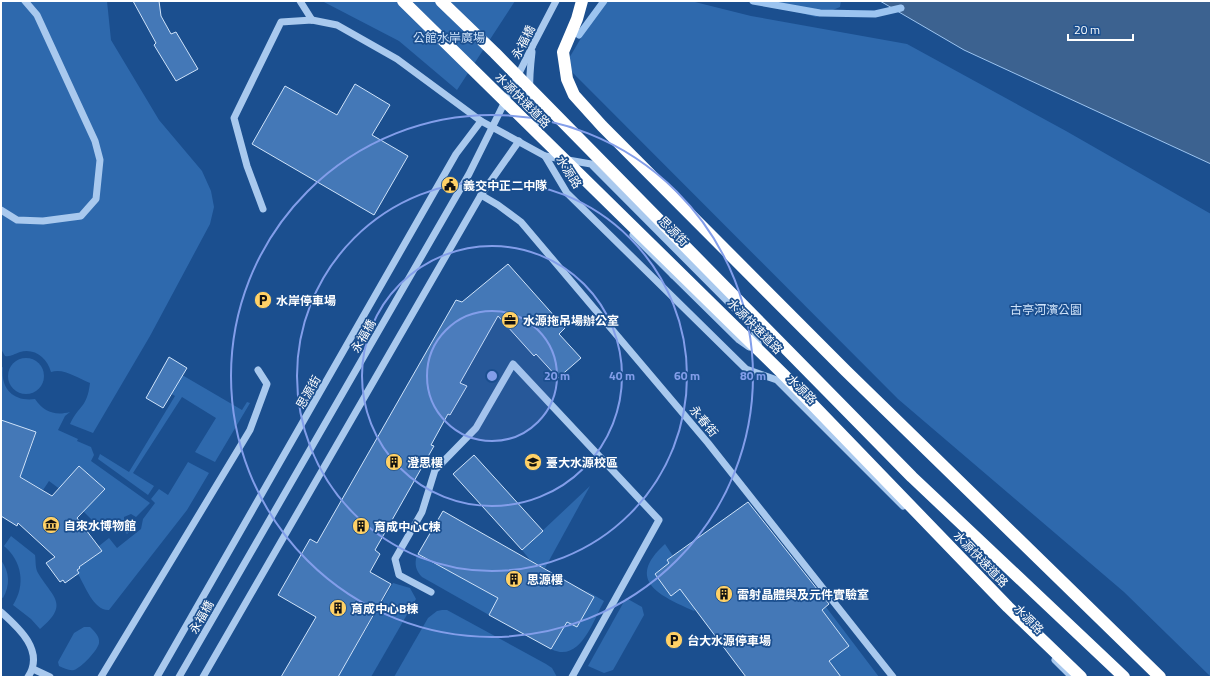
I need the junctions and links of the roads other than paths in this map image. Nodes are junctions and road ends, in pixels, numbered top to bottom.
1 (24, 1) edge
2 (300, 1) edge
3 (403, 1) edge
4 (441, 1) edge
5 (556, 1) edge
6 (582, 1) edge
7 (312, 20) junction
8 (532, 47) junction
9 (481, 121) junction
10 (520, 141) junction
11 (545, 156) junction
12 (481, 195) junction
13 (263, 209) dead end
14 (1, 210) edge
15 (762, 354) junction
16 (258, 370) dead end
17 (778, 380) junction
18 (431, 592) dead end
19 (1, 612) edge
20 (33, 669) junction
21 (28, 677) edge
22 (50, 677) edge
23 (101, 677) edge
24 (157, 677) edge
25 (179, 677) edge
26 (203, 677) edge
27 (572, 677) edge
28 (893, 677) edge
29 (1072, 677) edge
30 (1081, 677) edge
31 (1124, 677) edge
32 (1160, 677) edge

1 - 14 street
2 - 7 street
3 - 30 highway, 水源快速道路, bridge
4 - 31 highway, bridge
5 - 8 street, 永福橋
6 - 32 highway
7 - 9 street, 水源路
7 - 13 street, 水源路
8 - 15 street, bridge
8 - 25 street, 永福橋, bridge
9 - 10 street, 水源路
9 - 24 street, 思源街
10 - 11 street, 水源路
10 - 12 street
11 - 15 street, 思源街
11 - 17 street, 水源路
12 - 26 street
12 - 28 street, 永春街
15 - 17 street
16 - 23 street
17 - 29 street, 水源路
18 - 27 street
19 - 20 street
20 - 21 street
20 - 22 street

